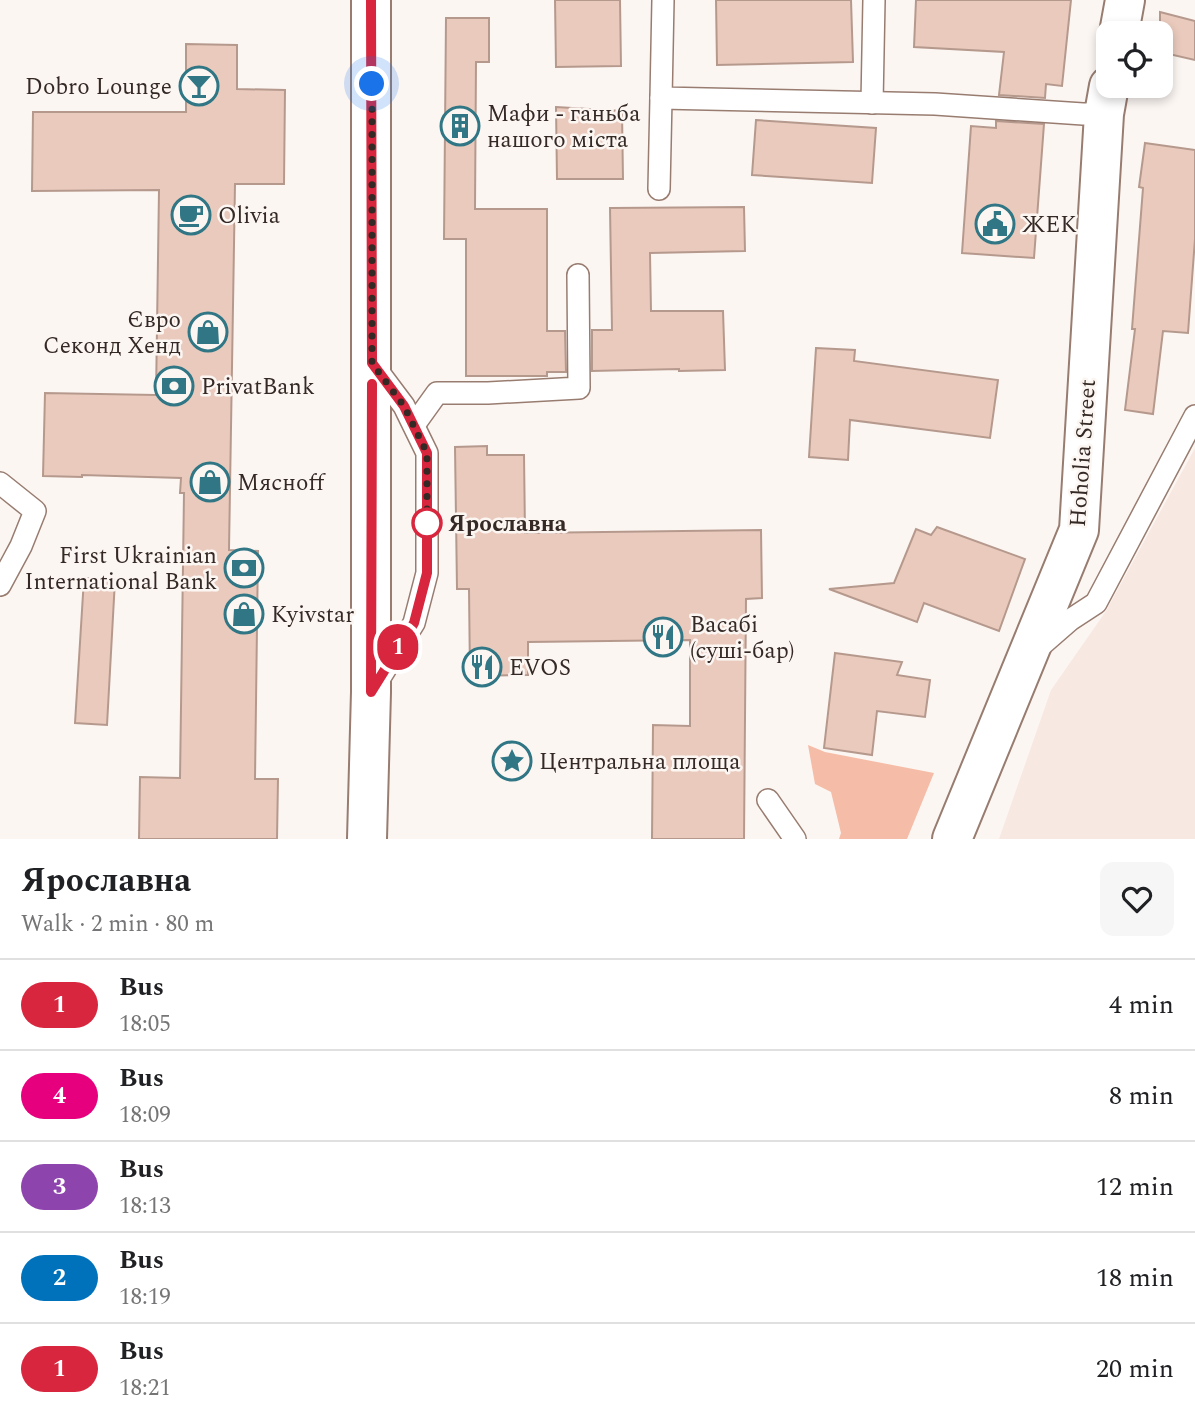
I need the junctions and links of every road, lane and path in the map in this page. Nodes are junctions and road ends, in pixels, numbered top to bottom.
1 (371, 0) edge
2 (663, 0) edge
3 (874, 0) edge
4 (1125, 0) edge
5 (1121, 21) edge
6 (661, 98) junction
7 (1107, 100) edge
8 (872, 103) junction
9 (659, 189) dead end
10 (578, 275) dead end
11 (372, 363) junction
12 (1195, 416) edge
13 (414, 425) junction
14 (0, 483) edge
15 (0, 585) edge
16 (1027, 657) junction
17 (371, 692) junction
18 (768, 800) dead end
19 (367, 839) edge
20 (795, 839) edge
21 (952, 839) edge

1 - 11 main road
2 - 6 lane
3 - 8 lane
4 - 5 main road
6 - 8 lane
6 - 9 lane
7 - 8 lane
7 - 16 main road, Hoholia Street
10 - 13 lane
11 - 13 lane
11 - 17 main road
12 - 16 lane
13 - 17 lane
14 - 15 lane
16 - 21 main road, Hoholia Street
17 - 19 main road
18 - 20 lane

